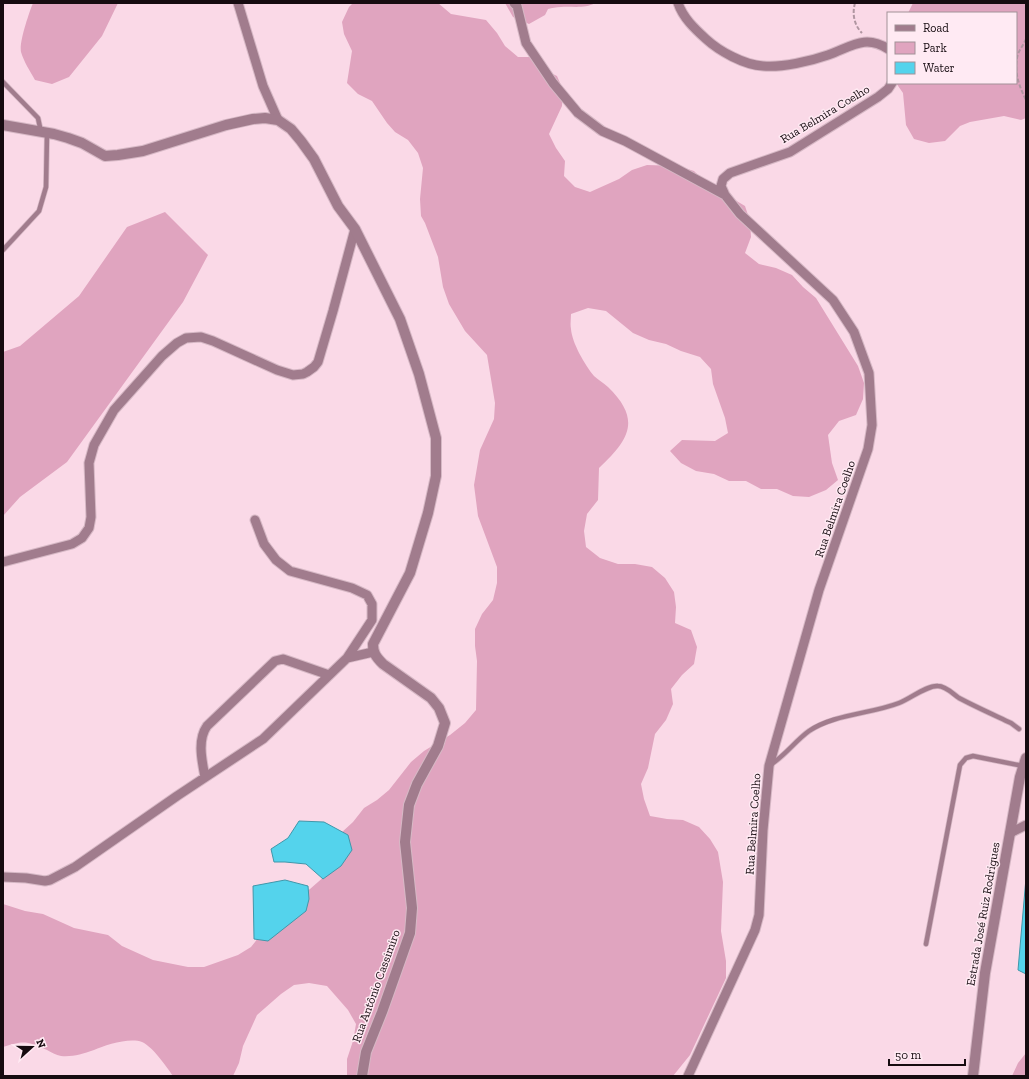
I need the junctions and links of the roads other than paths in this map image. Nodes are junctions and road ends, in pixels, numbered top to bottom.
1 (238, 3) edge
2 (514, 3) edge
3 (678, 3) edge
4 (887, 48) edge
5 (3, 82) edge
6 (891, 84) edge
7 (278, 120) junction
8 (3, 125) edge
9 (44, 132) junction
10 (725, 195) junction
11 (355, 229) junction
12 (3, 250) edge
13 (255, 520) dead end
14 (3, 562) edge
15 (373, 652) junction
16 (347, 658) junction
17 (328, 675) junction
18 (1019, 729) dead end
19 (1025, 762) edge
20 (769, 766) junction
21 (205, 777) junction
22 (1026, 825) edge
23 (1010, 833) junction
24 (3, 877) edge
25 (926, 944) dead end
26 (362, 1076) edge
27 (688, 1076) edge
28 (973, 1076) edge

1 - 7 street
2 - 10 street
3 - 4 street
5 - 9 lane
6 - 10 street, Rua Belmira Coelho
7 - 9 street
7 - 11 street
8 - 9 street
9 - 12 lane
10 - 20 street, Rua Belmira Coelho
11 - 14 street
11 - 15 street
13 - 16 street
15 - 16 street
15 - 26 street, Rua Antônio Cassimiro
16 - 17 street
17 - 21 street
17 - 21 street
18 - 20 lane
19 - 23 street, Estrada José Ruiz Rodrigues
19 - 25 lane
20 - 27 street, Rua Belmira Coelho
21 - 24 street
22 - 23 street
23 - 28 street, Estrada José Ruiz Rodrigues

